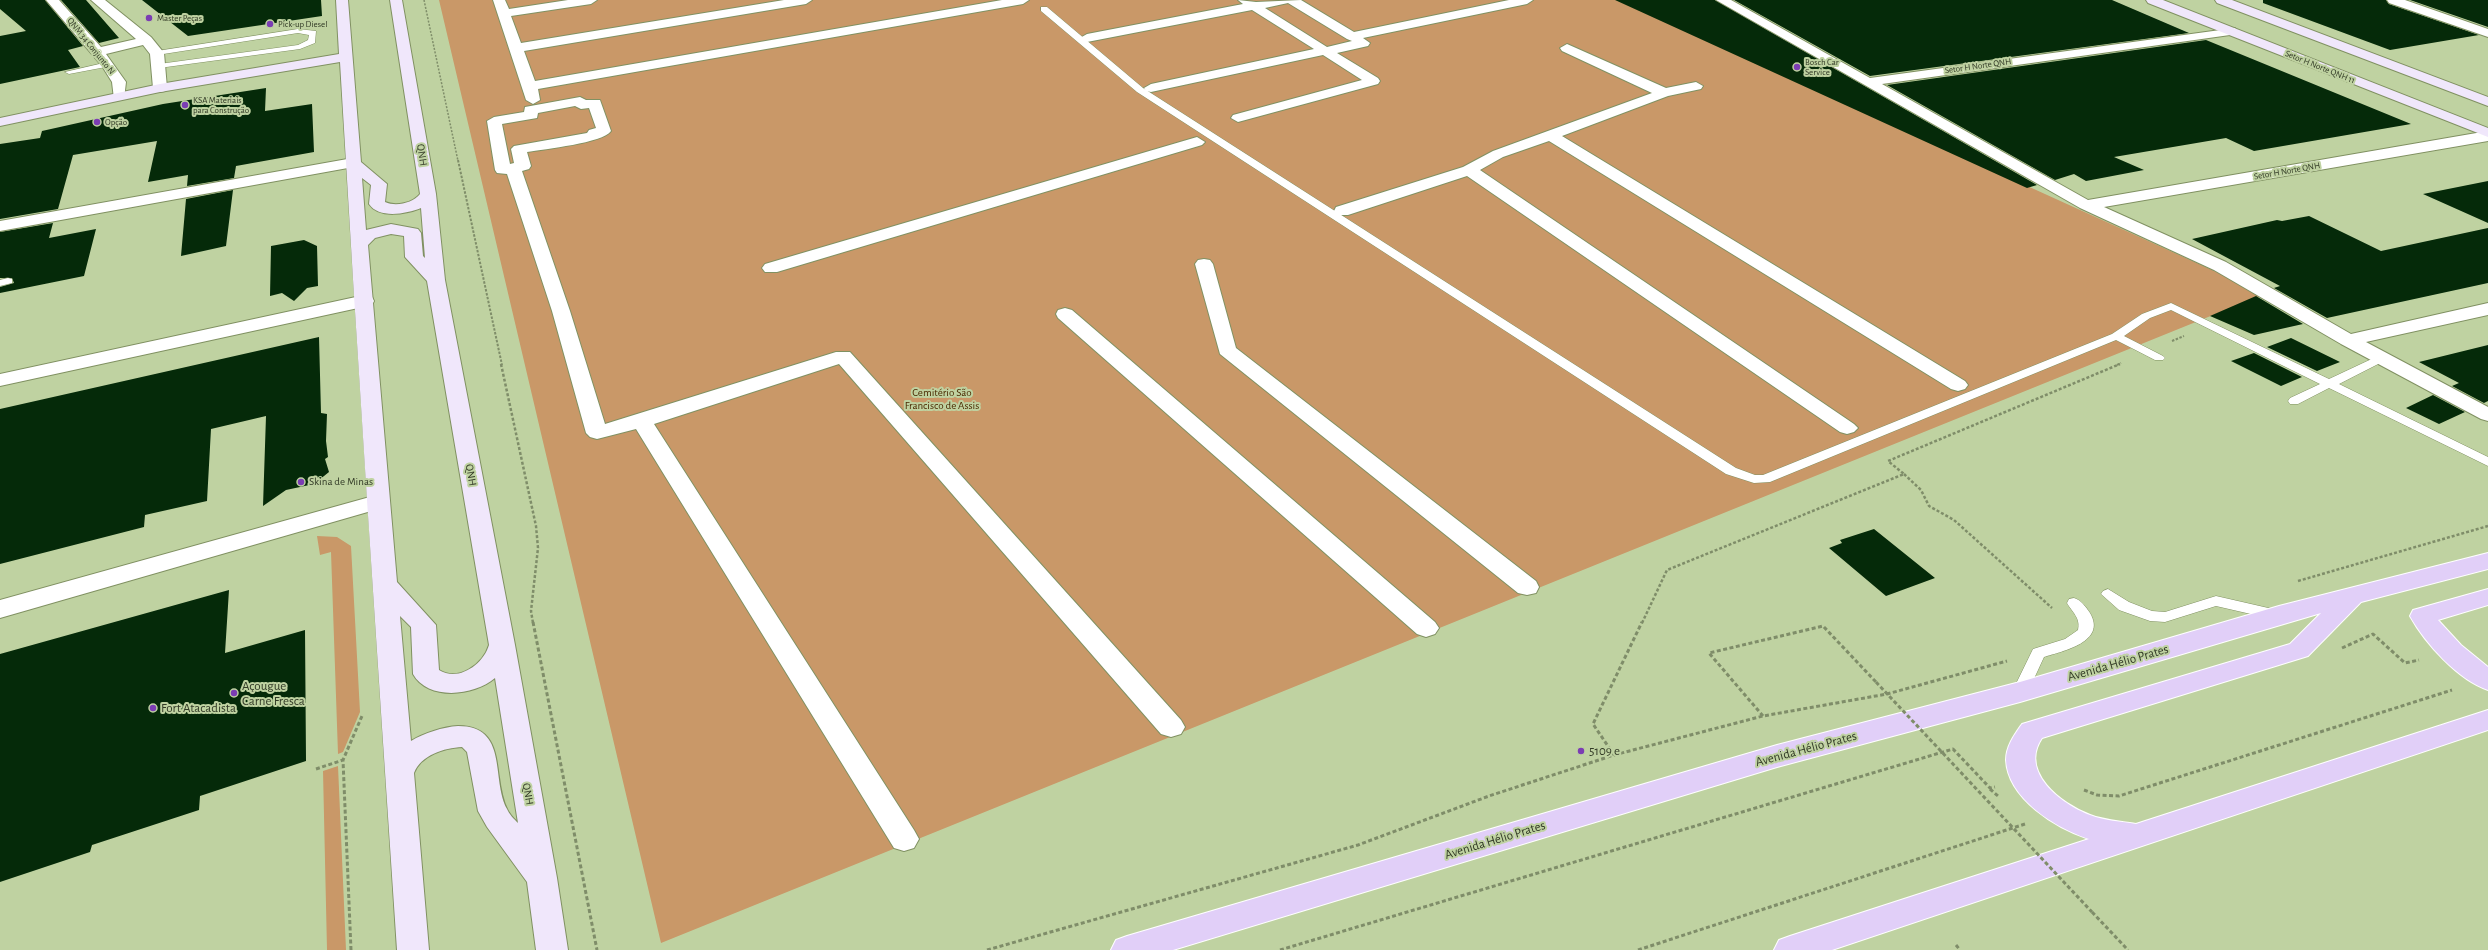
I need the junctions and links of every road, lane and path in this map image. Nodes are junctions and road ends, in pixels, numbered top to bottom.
1 (52, 0) edge
2 (97, 0) edge
3 (342, 0) edge
4 (396, 0) edge
5 (424, 0) edge
6 (499, 0) edge
7 (591, 0) edge
8 (806, 0) edge
9 (1023, 0) edge
10 (1285, 0) edge
11 (1292, 0) edge
12 (1527, 0) edge
13 (1722, 0) edge
14 (2152, 0) edge
15 (2221, 0) edge
16 (2393, 0) edge
17 (1249, 3) edge
18 (1044, 9) dead end
19 (503, 14) junction
20 (2230, 31) junction
21 (2488, 33) edge
22 (1352, 36) junction
23 (1087, 38) dead end
24 (146, 40) junction
25 (516, 48) junction
26 (1567, 48) dead end
27 (1326, 51) junction
28 (98, 52) junction
29 (157, 52) junction
30 (345, 57) junction
31 (108, 64) junction
32 (159, 66) junction
33 (69, 72) dead end
34 (1869, 82) junction
35 (530, 86) junction
36 (1696, 86) dead end
37 (160, 88) junction
38 (1151, 88) dead end
39 (1664, 93) junction
40 (119, 96) junction
41 (2488, 102) edge
42 (535, 109) junction
43 (1238, 118) dead end
44 (0, 122) edge
45 (2488, 134) edge
46 (1550, 136) junction
47 (1198, 142) dead end
48 (353, 163) junction
49 (513, 168) junction
50 (1469, 170) junction
51 (428, 194) junction
52 (2086, 205) junction
53 (1342, 211) dead end
54 (0, 226) edge
55 (360, 244) junction
56 (1204, 264) dead end
57 (771, 268) dead end
58 (436, 280) junction
59 (365, 301) junction
60 (2488, 309) edge
61 (1065, 314) dead end
62 (2210, 325) junction
63 (2116, 336) junction
64 (2348, 340) junction
65 (2147, 352) junction
66 (2159, 358) dead end
67 (2382, 358) junction
68 (0, 380) edge
69 (2330, 383) junction
70 (1958, 386) dead end
71 (2294, 401) dead end
72 (2488, 415) edge
73 (642, 421) junction
74 (1847, 428) dead end
75 (2488, 462) edge
76 (1904, 474) junction
77 (377, 502) junction
78 (2488, 526) edge
79 (2488, 561) edge
80 (2296, 581) dead end
81 (386, 585) junction
82 (1527, 587) dead end
83 (2108, 594) dead end
84 (2353, 596) junction
85 (2488, 597) edge
86 (2078, 607) joint
87 (0, 609) edge
88 (2279, 615) junction
89 (1426, 628) dead end
90 (502, 645) junction
91 (2340, 649) dead end
92 (2454, 654) junction
93 (2010, 657) dead end
94 (2488, 680) edge
95 (2459, 688) dead end
96 (2020, 692) junction
97 (364, 711) dead end
98 (1763, 716) junction
99 (2488, 720) edge
100 (1171, 727) dead end
101 (1614, 755) junction
102 (343, 760) junction
103 (316, 769) dead end
104 (399, 779) junction
105 (2027, 780) junction
106 (1990, 788) junction
107 (2081, 788) dead end
108 (2000, 799) dead end
109 (2020, 820) dead end
110 (2139, 836) junction
111 (904, 839) dead end
112 (542, 878) junction
113 (1956, 946) dead end
114 (351, 950) edge
115 (413, 950) edge
116 (552, 950) edge
117 (597, 950) edge
118 (987, 950) edge
119 (1127, 950) edge
120 (1280, 950) edge
121 (1638, 950) edge
122 (1790, 950) edge
123 (1960, 950) edge
124 (2128, 950) edge

1 - 28 street, QNM 34 Conjunto N
2 - 24 street
3 - 30 street
4 - 51 street, QNH
5 - 117 path
6 - 19 street
7 - 19 street
8 - 25 street
9 - 35 street
10 - 17 street
11 - 22 street
12 - 22 street
13 - 34 street
14 - 20 street, Setor H Norte QNH 11
15 - 41 street
16 - 21 street
17 - 23 street
17 - 27 street
18 - 63 lane
19 - 25 street
20 - 34 street, Setor H Norte QNH
20 - 45 street, Setor H Norte QNH 11
22 - 27 street
24 - 28 street
24 - 29 street
25 - 35 street
26 - 39 street
27 - 38 street
27 - 43 street
28 - 31 street, QNM 34 Conjunto N
29 - 32 street
29 - 32 lane
30 - 37 street
30 - 48 street
31 - 33 lane
31 - 40 street, QNM 34 Conjunto N
32 - 37 street
34 - 52 street
35 - 42 street
36 - 39 street
37 - 40 street
39 - 46 street
40 - 44 street
42 - 49 street
42 - 49 street
45 - 52 street, Setor H Norte QNH
46 - 50 street
46 - 70 street
47 - 57 street
48 - 51 street
48 - 54 street
48 - 55 street
49 - 73 street
50 - 53 street
50 - 74 street
51 - 58 street, QNH
52 - 64 street
55 - 58 street
55 - 59 street
56 - 82 street
58 - 90 street, QNH
59 - 68 street
59 - 77 street
60 - 64 street
61 - 89 street
62 - 63 lane
62 - 65 path
62 - 69 lane
63 - 65 lane
64 - 67 street
65 - 66 lane
65 - 76 path
67 - 69 lane
67 - 72 street
69 - 71 lane
69 - 75 lane
73 - 100 street
73 - 111 street
76 - 86 path
76 - 101 path
77 - 81 street
77 - 87 street
78 - 80 path
79 - 84 main road, Avenida Hélio Prates
81 - 90 street
81 - 104 street
83 - 88 lane
84 - 88 main road, Avenida Hélio Prates
84 - 105 main road
85 - 92 main road
86 - 96 lane
88 - 96 main road, Avenida Hélio Prates
90 - 112 street, QNH
91 - 92 path
92 - 94 main road
93 - 98 path
95 - 107 path
96 - 119 main road, Avenida Hélio Prates
97 - 102 path
98 - 101 path
98 - 124 path, bridge
99 - 110 main road
101 - 118 path
102 - 103 path
102 - 114 path
104 - 112 street
104 - 115 street
105 - 106 path
105 - 110 main road
106 - 108 path
106 - 120 path
109 - 121 path
110 - 122 main road
112 - 116 street, QNH
113 - 123 path

